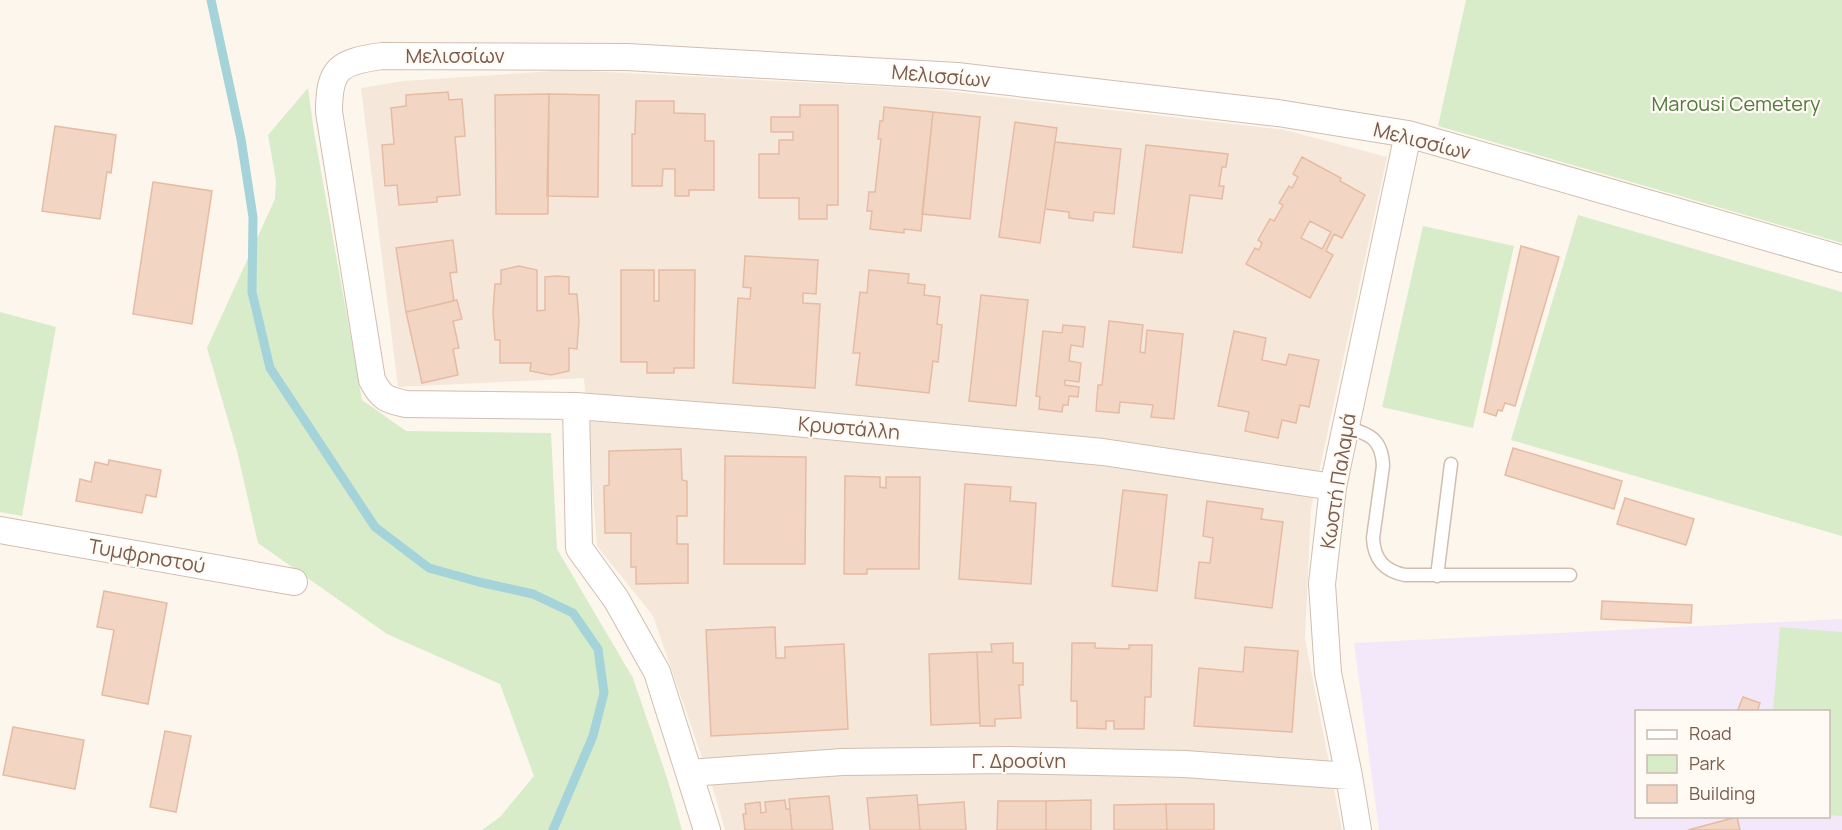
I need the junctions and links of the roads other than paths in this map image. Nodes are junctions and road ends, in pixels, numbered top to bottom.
1 (1408, 134) junction
2 (1842, 259) edge
3 (372, 381) joint
4 (576, 406) junction
5 (1346, 427) junction
6 (1451, 464) dead end
7 (1333, 487) junction
8 (0, 530) edge
9 (1570, 575) dead end
10 (1437, 576) junction
11 (294, 582) dead end
12 (689, 774) junction
13 (1349, 776) junction
14 (707, 830) edge
15 (1358, 830) edge

1 - 2 street, Μελισσίων
1 - 3 street, Μελισσίων
1 - 5 street, Κωστή Παλαμά
3 - 4 street, Κρυστάλλη
4 - 7 street, Κρυστάλλη
4 - 12 street
5 - 7 street, Κωστή Παλαμά
5 - 10 lane
6 - 10 lane
7 - 13 street, Κωστή Παλαμά
8 - 11 street, Τυμφρηστού
9 - 10 lane
12 - 13 street, Γ. Δροσίνη
12 - 14 street
13 - 15 street, Κωστή Παλαμά

